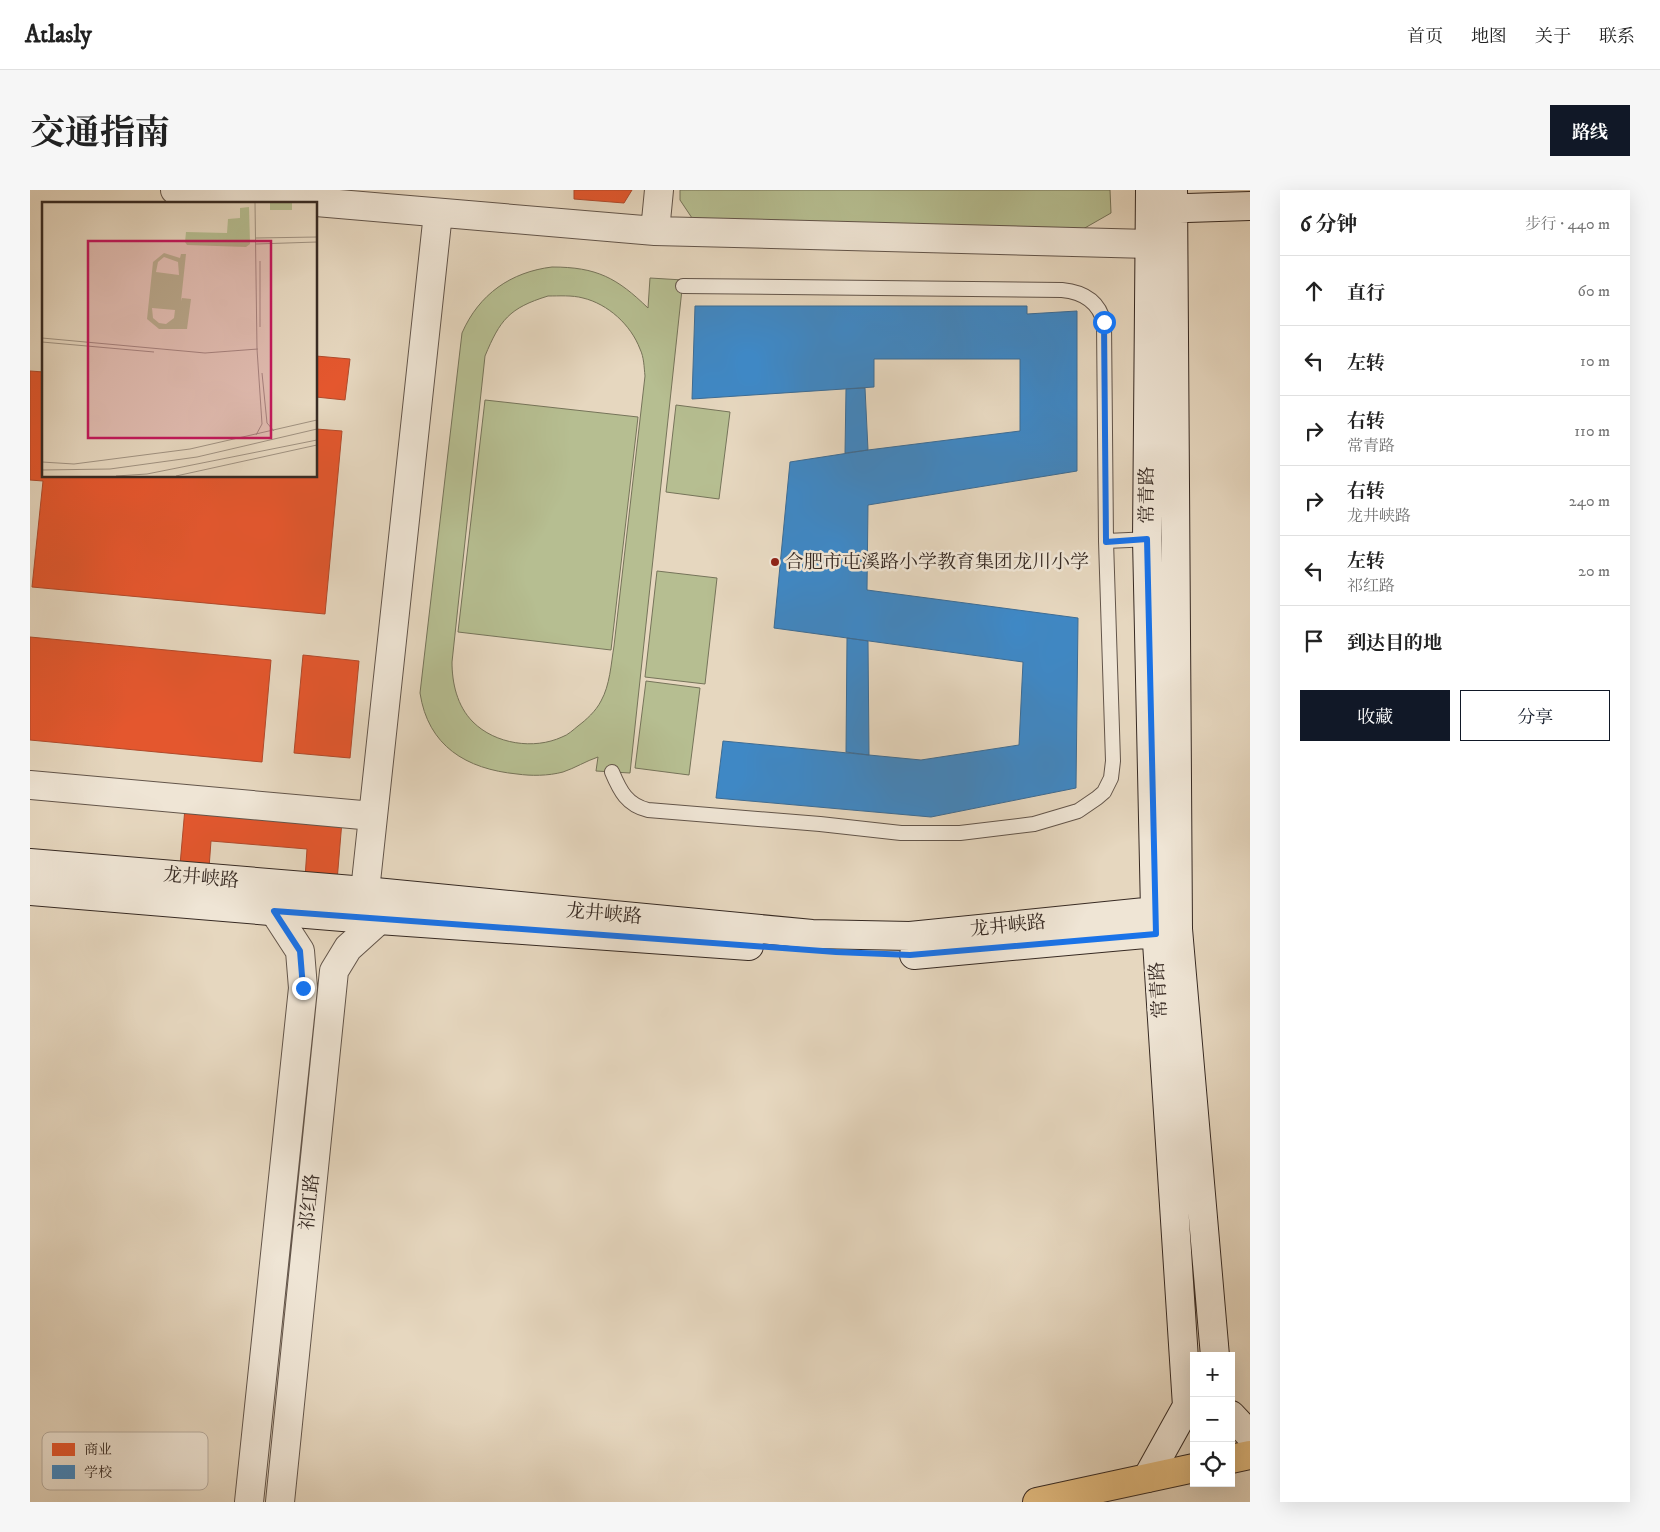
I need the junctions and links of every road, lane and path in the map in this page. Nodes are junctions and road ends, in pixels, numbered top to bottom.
1 (175, 190) edge
2 (659, 190) edge
3 (337, 197) edge
4 (1161, 200) edge
5 (1250, 206) edge
6 (438, 213) junction
7 (655, 231) junction
8 (1149, 244) junction
9 (683, 286) dead end
10 (1175, 538) junction
11 (1147, 539) junction
12 (1106, 542) junction
13 (612, 772) dead end
14 (30, 785) edge
15 (373, 816) junction
16 (30, 863) edge
17 (30, 891) edge
18 (365, 891) junction
19 (274, 911) junction
20 (1166, 919) junction
21 (379, 920) junction
22 (1215, 1352) edge
23 (1235, 1419) edge
24 (1250, 1435) edge
25 (1250, 1455) edge
26 (1235, 1458) edge
27 (1190, 1469) edge
28 (1147, 1478) junction
29 (249, 1502) edge
30 (280, 1502) edge
31 (1037, 1502) edge

1 - 3 street
2 - 7 street
3 - 6 street
4 - 5 street
4 - 8 street, 常青路
4 - 10 street, 常青路
6 - 7 street
6 - 15 street
7 - 8 street
8 - 11 street, 常青路
9 - 12 lane
10 - 11 lane
10 - 20 street, 常青路
11 - 12 lane
11 - 20 street, 常青路
12 - 13 lane
14 - 15 street
15 - 18 street
16 - 18 street, 龙井峡路
17 - 19 street, 龙井峡路
18 - 20 street, 龙井峡路
19 - 21 street, 龙井峡路
19 - 29 street, 祁红路
20 - 21 street, 龙井峡路
20 - 22 street, 常青路
20 - 28 street, 常青路
21 - 30 street, 祁红路
23 - 24 street
25 - 26 main road
27 - 28 main road
28 - 31 main road

